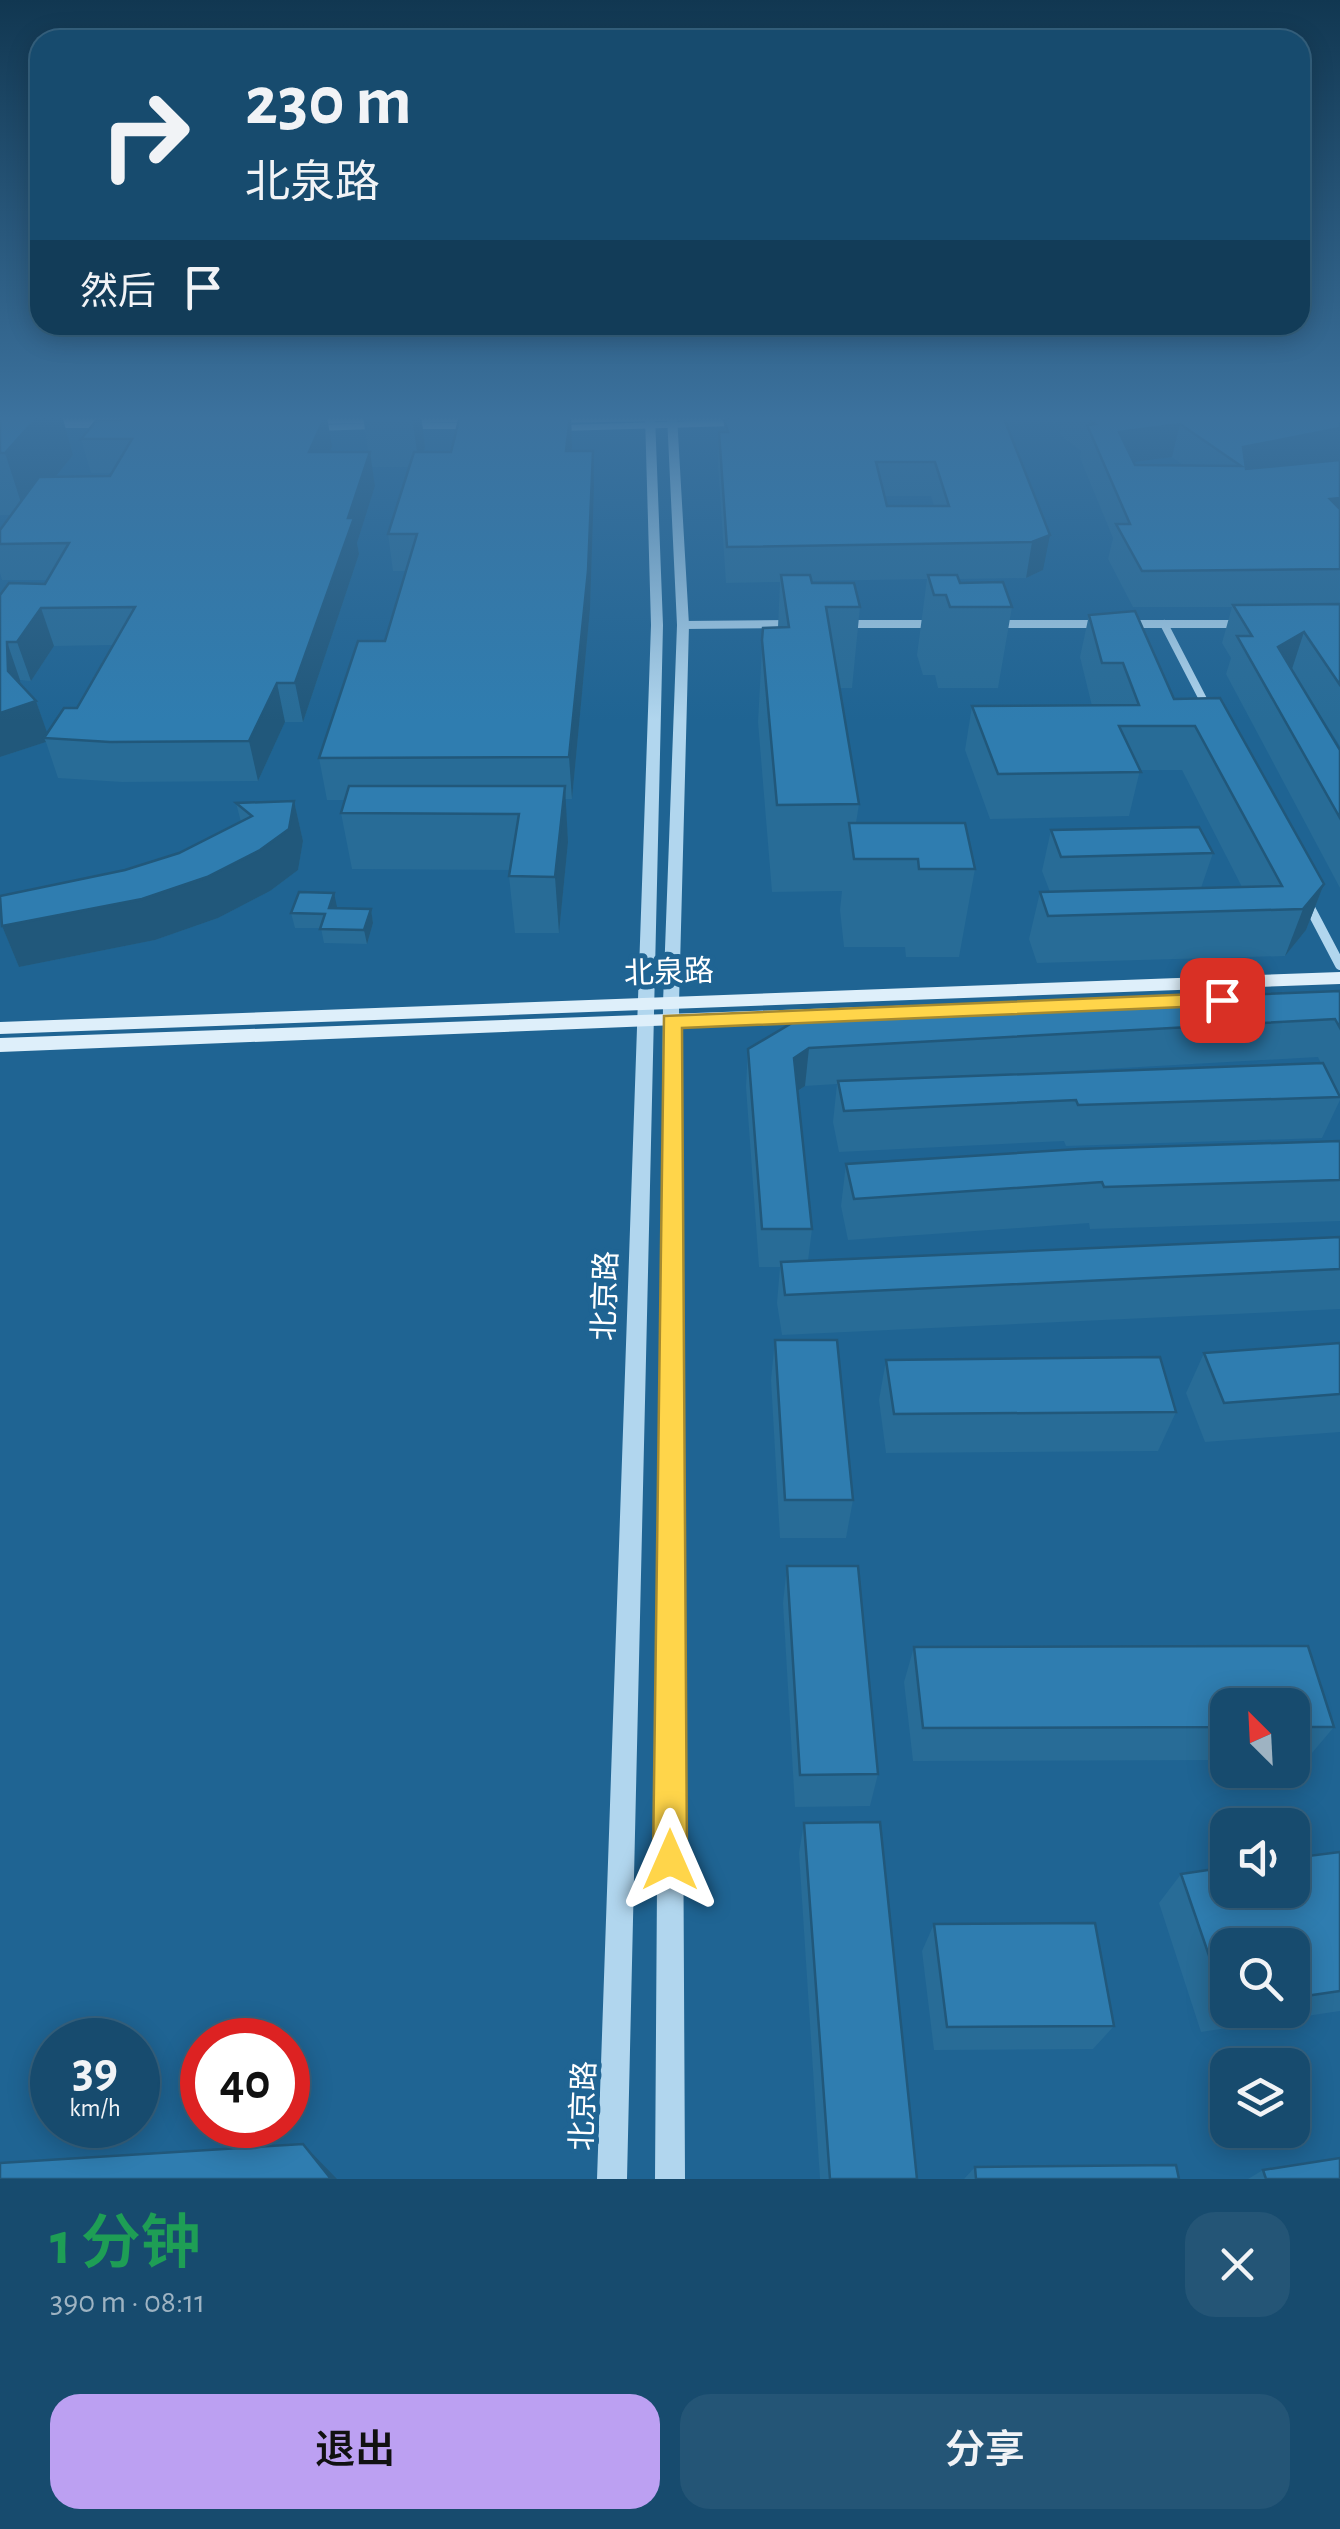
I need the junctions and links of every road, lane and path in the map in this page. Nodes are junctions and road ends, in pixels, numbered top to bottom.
1 (660, 518) edge
2 (672, 518) edge
3 (682, 624) junction
4 (798, 624) edge
5 (836, 624) edge
6 (952, 624) edge
7 (990, 624) edge
8 (1106, 624) edge
9 (1125, 624) edge
10 (1164, 624) junction
11 (1242, 624) edge
12 (1217, 726) edge
13 (1305, 897) edge
14 (1340, 965) edge
15 (1340, 978) edge
16 (1340, 995) edge
17 (643, 1012) junction
18 (671, 1012) junction
19 (0, 1028) edge
20 (0, 1045) edge
21 (612, 2179) edge
22 (670, 2179) edge

1 - 17 street, 北京路
2 - 3 street
3 - 4 street
3 - 18 street
5 - 6 street
7 - 8 street
9 - 10 street
10 - 11 street
10 - 12 street
13 - 14 street
15 - 18 main road, 北泉路
16 - 18 main road, 北泉路
17 - 18 main road, 北泉路
17 - 19 main road, 北泉路
17 - 20 main road, 北泉路
17 - 21 street, 北京路
18 - 22 street

